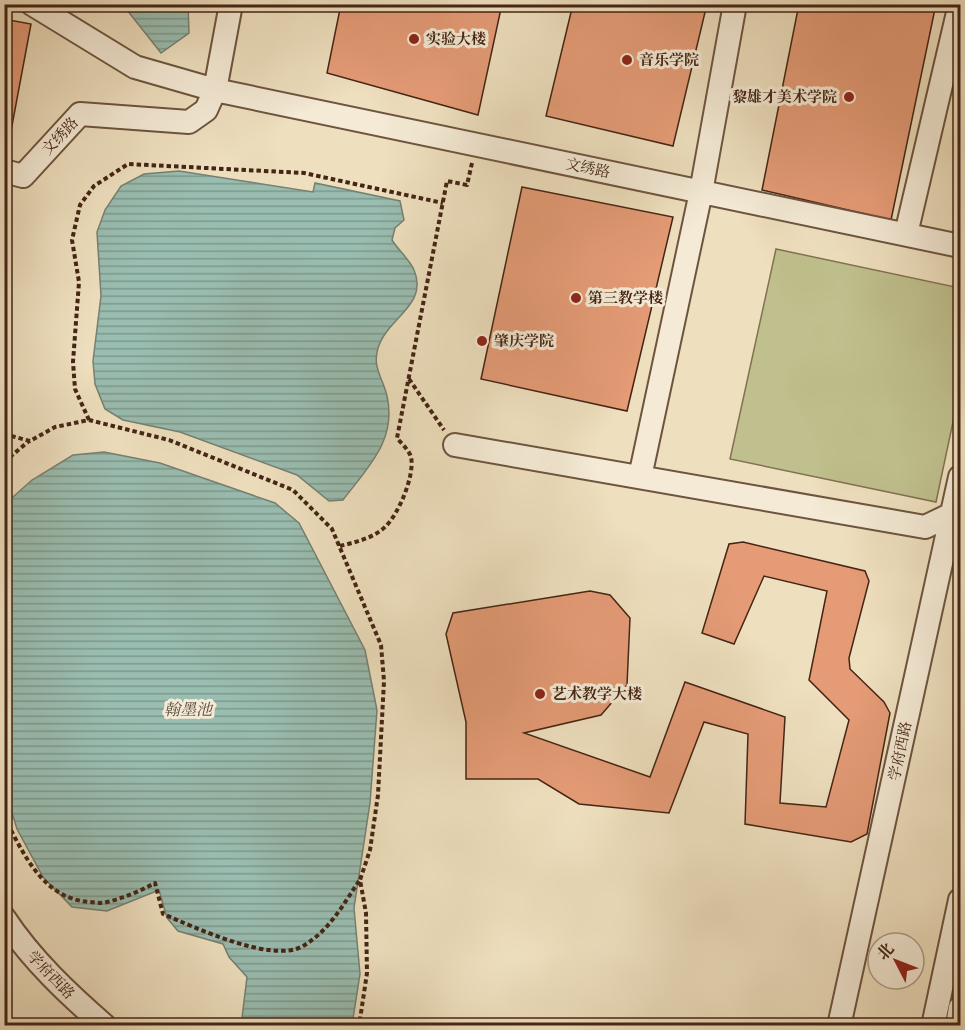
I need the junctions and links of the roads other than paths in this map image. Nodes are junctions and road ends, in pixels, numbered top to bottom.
1 (32, 4) edge
2 (231, 4) edge
3 (735, 4) edge
4 (960, 4) edge
5 (215, 90) junction
6 (4, 171) edge
7 (701, 192) junction
8 (906, 234) junction
9 (960, 246) edge
10 (455, 445) road end
11 (640, 477) junction
12 (960, 477) edge
13 (956, 515) edge
14 (960, 900) edge
15 (4, 918) edge
16 (960, 1008) edge
17 (105, 1026) edge
18 (839, 1026) edge
19 (933, 1026) edge
20 (957, 1026) edge

1 - 5 street, 文绣路
2 - 5 street
3 - 7 street
4 - 8 street
5 - 6 street, 文绣路
5 - 7 street, 文绣路
7 - 8 street, 文绣路
7 - 11 street
8 - 9 street, 文绣路
10 - 11 street
11 - 13 street
12 - 13 street, 学府西路
13 - 18 street, 学府西路
14 - 19 street
15 - 17 street, 学府西路
16 - 20 street

